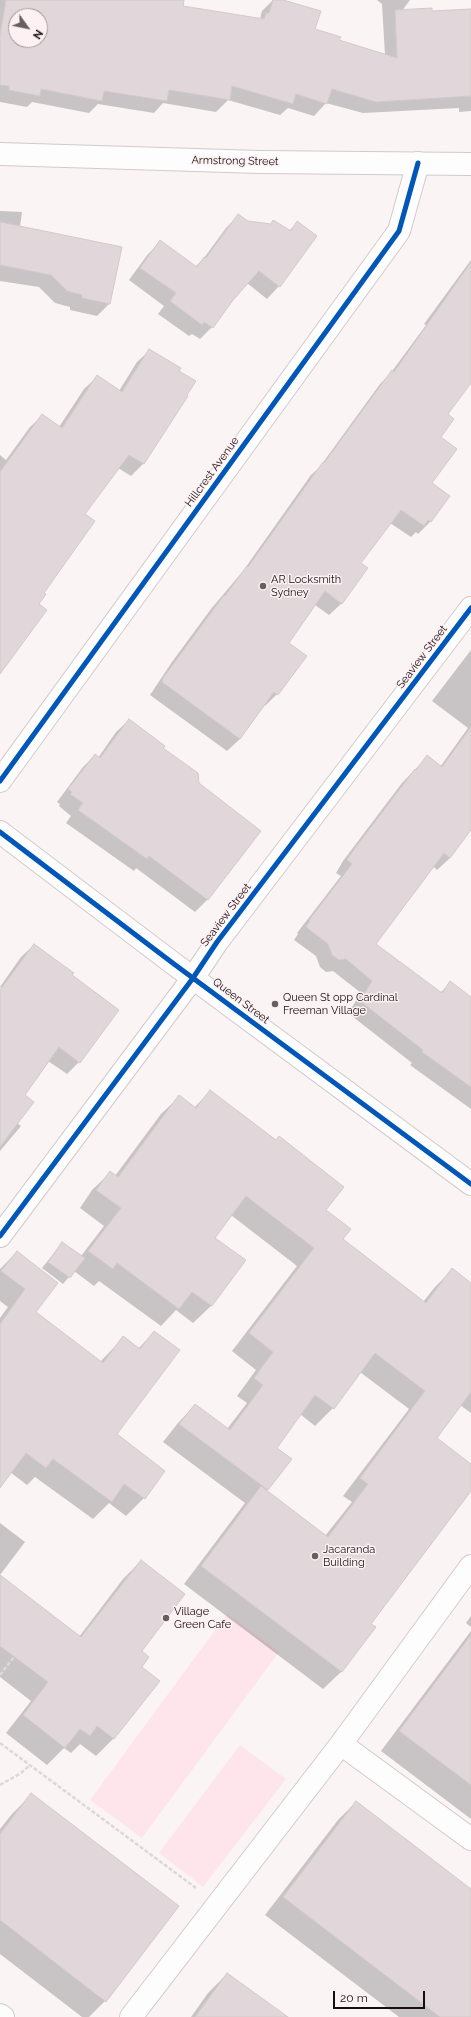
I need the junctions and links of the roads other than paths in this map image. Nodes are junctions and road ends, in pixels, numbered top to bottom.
1 (0, 154) edge
2 (418, 163) junction
3 (470, 164) edge
4 (471, 608) edge
5 (0, 781) edge
6 (0, 832) edge
7 (193, 978) junction
8 (471, 1184) edge
9 (0, 1236) edge
10 (471, 1566) edge
11 (342, 1744) junction
12 (471, 1839) edge
13 (0, 2015) edge
14 (3, 2017) edge
15 (131, 2017) edge

1 - 2 street, Armstrong Street
2 - 3 street, Armstrong Street
2 - 5 street, Hillcrest Avenue
4 - 7 street, Seaview Street
6 - 7 street, Queen Street
7 - 8 street, Queen Street
7 - 9 street, Seaview Street
10 - 11 street
11 - 12 street
11 - 15 street
13 - 14 street

